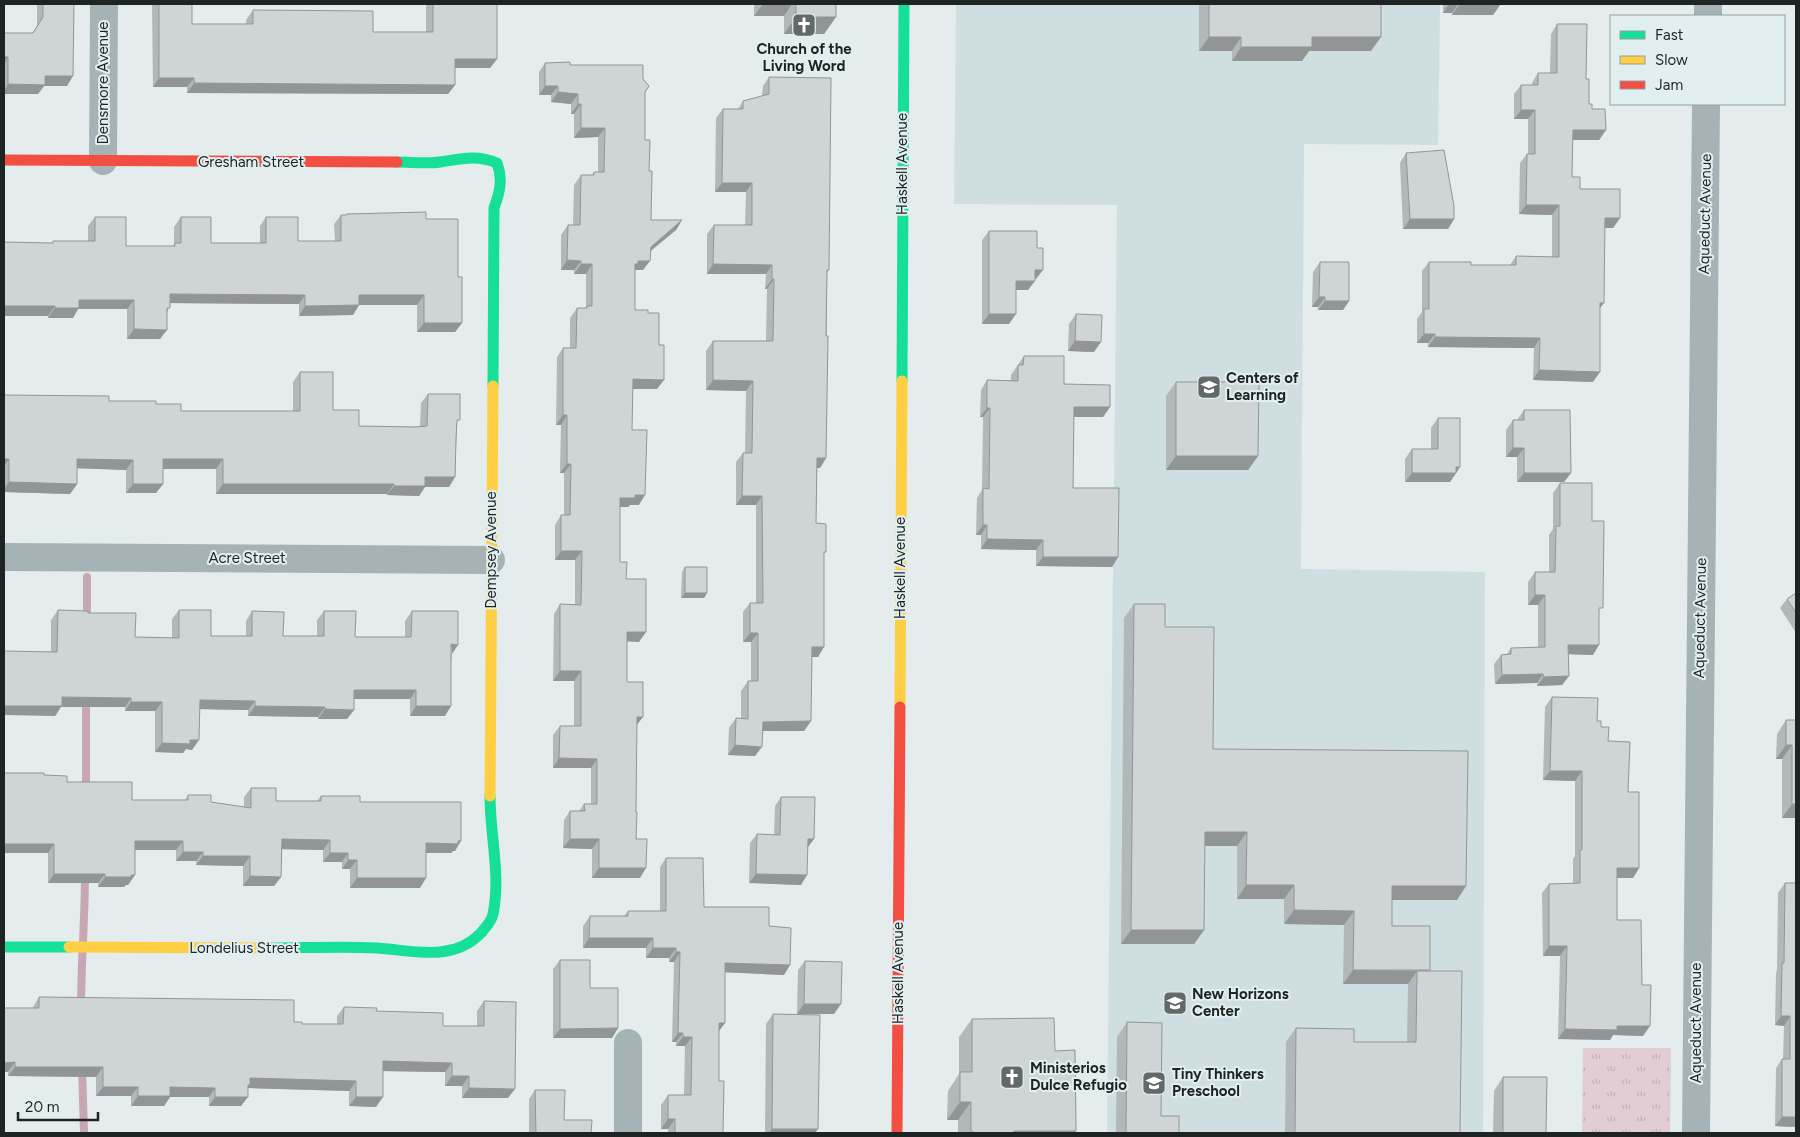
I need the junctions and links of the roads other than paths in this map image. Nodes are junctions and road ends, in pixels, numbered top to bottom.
1 (104, 4) edge
2 (904, 4) edge
3 (1706, 105) edge
4 (4, 160) edge
5 (103, 162) junction
6 (497, 163) joint
7 (4, 557) edge
8 (491, 560) junction
9 (480, 936) joint
10 (4, 947) edge
11 (628, 1043) dead end
12 (628, 1133) edge
13 (897, 1133) edge
14 (1696, 1133) edge

1 - 5 street, Densmore Avenue
2 - 13 street, Haskell Avenue
3 - 14 street, Aqueduct Avenue
4 - 5 street, Gresham Street
5 - 6 street, Gresham Street
6 - 8 street, Dempsey Avenue
7 - 8 street, Acre Street
8 - 9 street, Dempsey Avenue
9 - 10 street, Londelius Street
11 - 12 street

